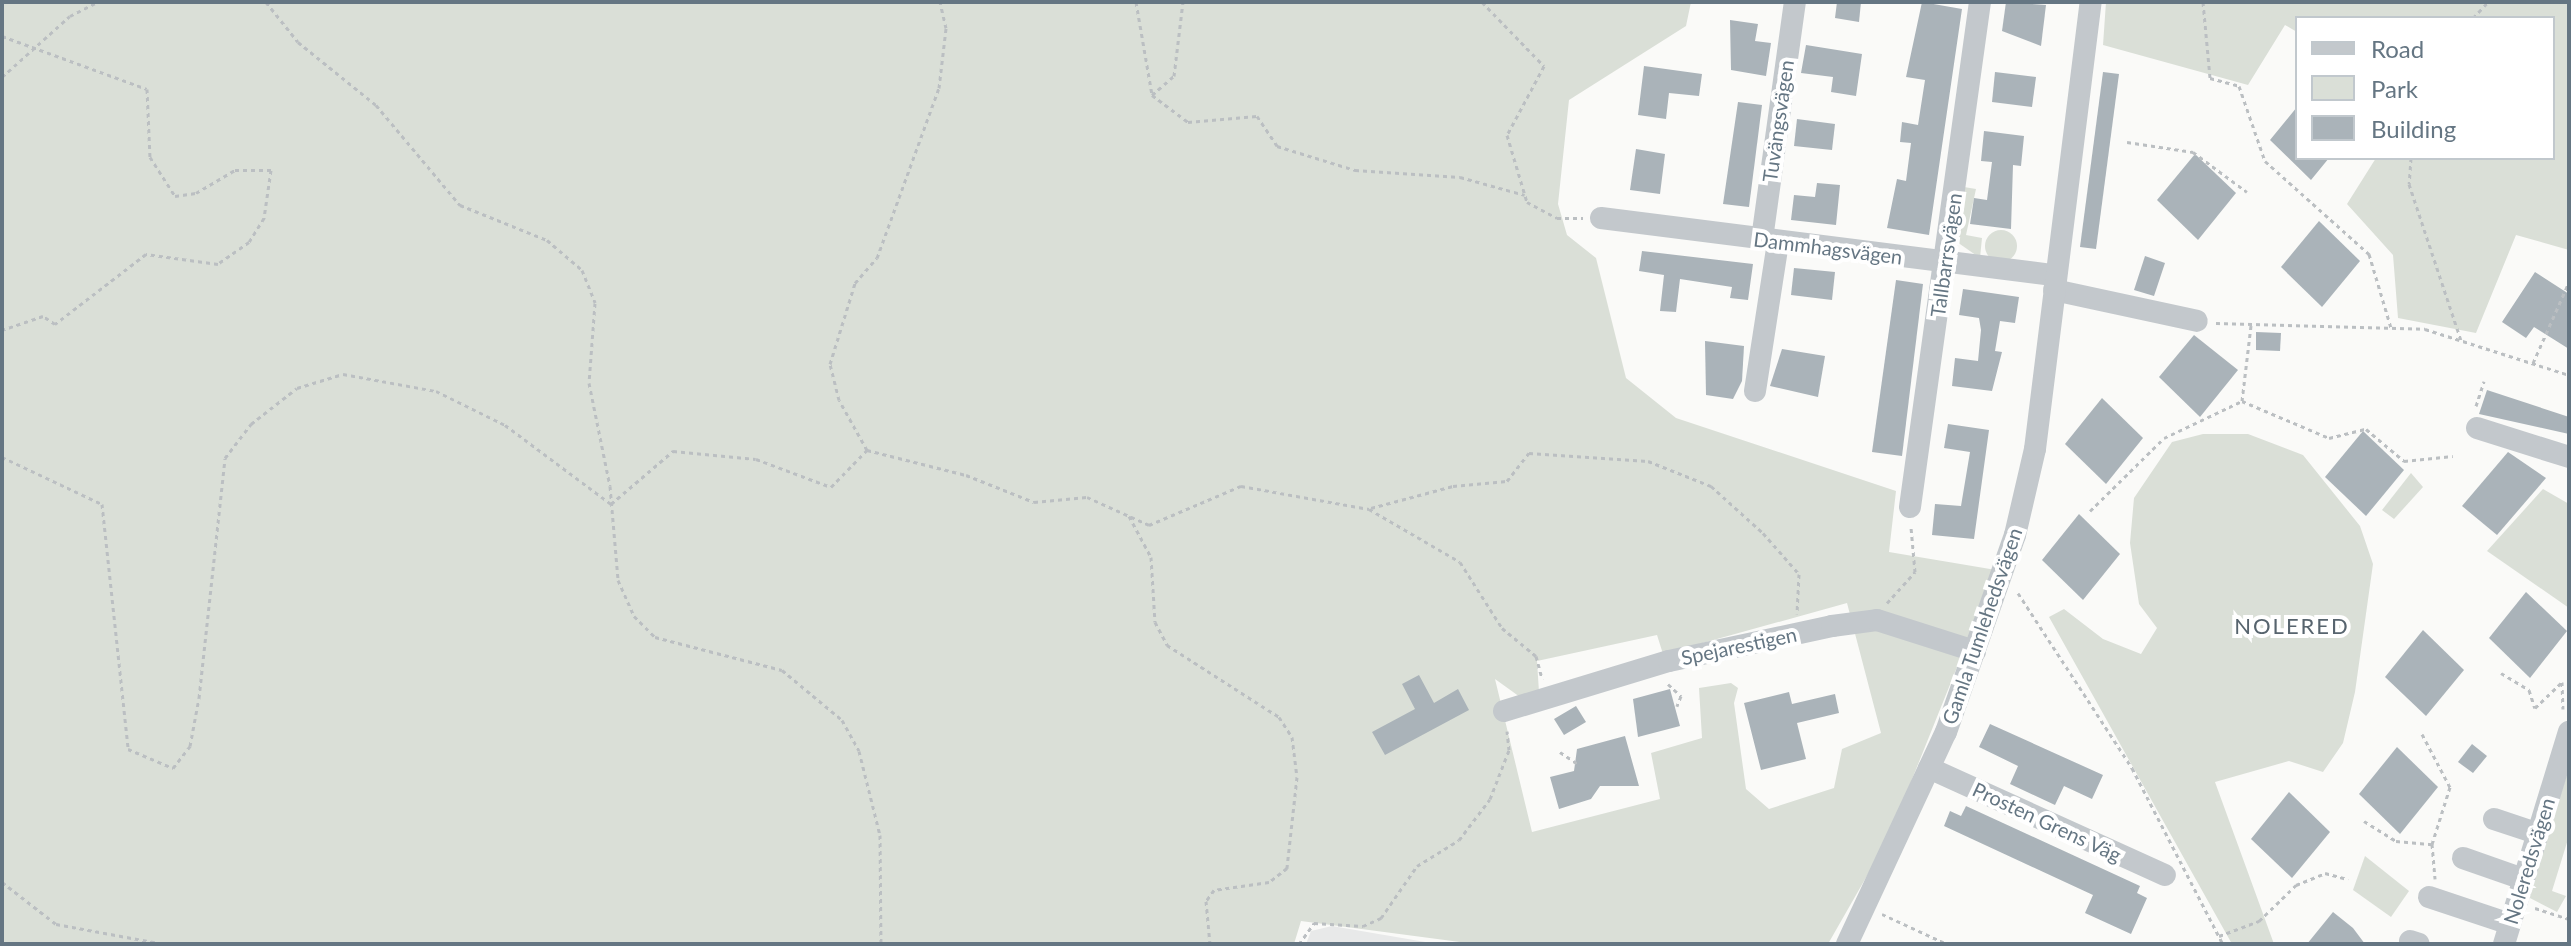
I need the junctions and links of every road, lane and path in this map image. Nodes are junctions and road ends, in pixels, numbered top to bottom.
1 (98, 2) edge
2 (266, 2) edge
3 (940, 2) edge
4 (1136, 2) edge
5 (1183, 2) edge
6 (1482, 2) edge
7 (1795, 2) edge
8 (1980, 2) edge
9 (2091, 2) edge
10 (2203, 2) edge
11 (2, 36) edge
12 (40, 45) junction
13 (2, 77) edge
14 (1152, 95) junction
15 (2127, 142) dead end
16 (2411, 160) edge
17 (2247, 192) dead end
18 (1525, 195) junction
19 (1601, 218) joint
20 (1770, 241) junction
21 (1946, 262) junction
22 (2569, 282) edge
23 (2055, 283) junction
24 (2197, 321) joint
25 (2251, 326) junction
26 (2391, 328) junction
27 (2, 330) edge
28 (2461, 340) junction
29 (2533, 364) junction
30 (2569, 375) edge
31 (2484, 381) dead end
32 (1755, 391) dead end
33 (2242, 401) junction
34 (2477, 428) joint
35 (867, 450) junction
36 (2453, 456) dead end
37 (2, 457) edge
38 (2569, 457) edge
39 (611, 504) junction
40 (1910, 507) joint
41 (1369, 509) junction
42 (2090, 511) dead end
43 (1129, 516) junction
44 (2000, 584) junction
45 (1877, 620) junction
46 (1796, 634) junction
47 (1975, 651) junction
48 (2501, 673) dead end
49 (1547, 698) junction
50 (2563, 709) dead end
51 (1504, 711) joint
52 (2569, 732) edge
53 (2422, 734) dead end
54 (1560, 752) dead end
55 (1578, 764) dead end
56 (1929, 768) junction
57 (2494, 819) dead end
58 (2364, 821) dead end
59 (2536, 833) junction
60 (2432, 844) junction
61 (2463, 858) dead end
62 (2165, 875) dead end
63 (2348, 879) dead end
64 (2523, 879) junction
65 (2, 882) edge
66 (2429, 897) joint
67 (2516, 902) junction
68 (1866, 906) junction
69 (2569, 919) edge
70 (2507, 934) edge
71 (2219, 936) junction
72 (164, 944) edge
73 (881, 944) edge
74 (1210, 944) edge
75 (1299, 944) edge
76 (1847, 944) edge
77 (1947, 944) edge
78 (2223, 944) edge

1 - 12 path
2 - 39 path
3 - 35 path
4 - 14 path
5 - 14 path
6 - 18 path
7 - 20 street, Tuvängsvägen
8 - 21 street, Tallbarrsvägen
9 - 23 street, Gamla Tumlehedsvägen
10 - 26 path
11 - 12 path
12 - 13 path
12 - 27 path
14 - 18 path
15 - 17 path
16 - 28 path
18 - 19 path
19 - 20 street, Dammhagsvägen
20 - 21 street, Dammhagsvägen
20 - 32 street, Tuvängsvägen
21 - 23 street, Dammhagsvägen
21 - 40 street, Tallbarrsvägen
22 - 29 path
23 - 24 street
23 - 44 street, Gamla Tumlehedsvägen
24 - 25 path
25 - 26 path
25 - 33 path
26 - 28 path
28 - 29 path
29 - 30 path
31 - 34 path
33 - 36 path
33 - 42 path
34 - 38 street
35 - 39 path
35 - 43 path
37 - 39 path
39 - 73 path
40 - 45 path
41 - 43 path
41 - 46 path
41 - 49 path
43 - 74 path
44 - 47 street, Gamla Tumlehedsvägen
44 - 71 path
45 - 46 street, Spejarestigen
45 - 47 street, Spejarestigen
46 - 49 street, Spejarestigen
47 - 56 street, Gamla Tumlehedsvägen
48 - 50 path
49 - 51 street, Spejarestigen
51 - 75 path
52 - 59 street, Noleredsvägen
53 - 60 path
54 - 55 path
56 - 62 street, Prosten Grens Väg
56 - 68 street, Gamla Tumlehedsvägen
57 - 59 street
58 - 60 path
59 - 64 street, Noleredsvägen
60 - 66 path
61 - 64 street
63 - 71 path
64 - 67 street, Noleredsvägen
65 - 72 path
66 - 70 street
67 - 69 path
67 - 70 street, Noleredsvägen
68 - 76 street, Gamla Tumlehedsvägen
68 - 77 path
71 - 78 path

